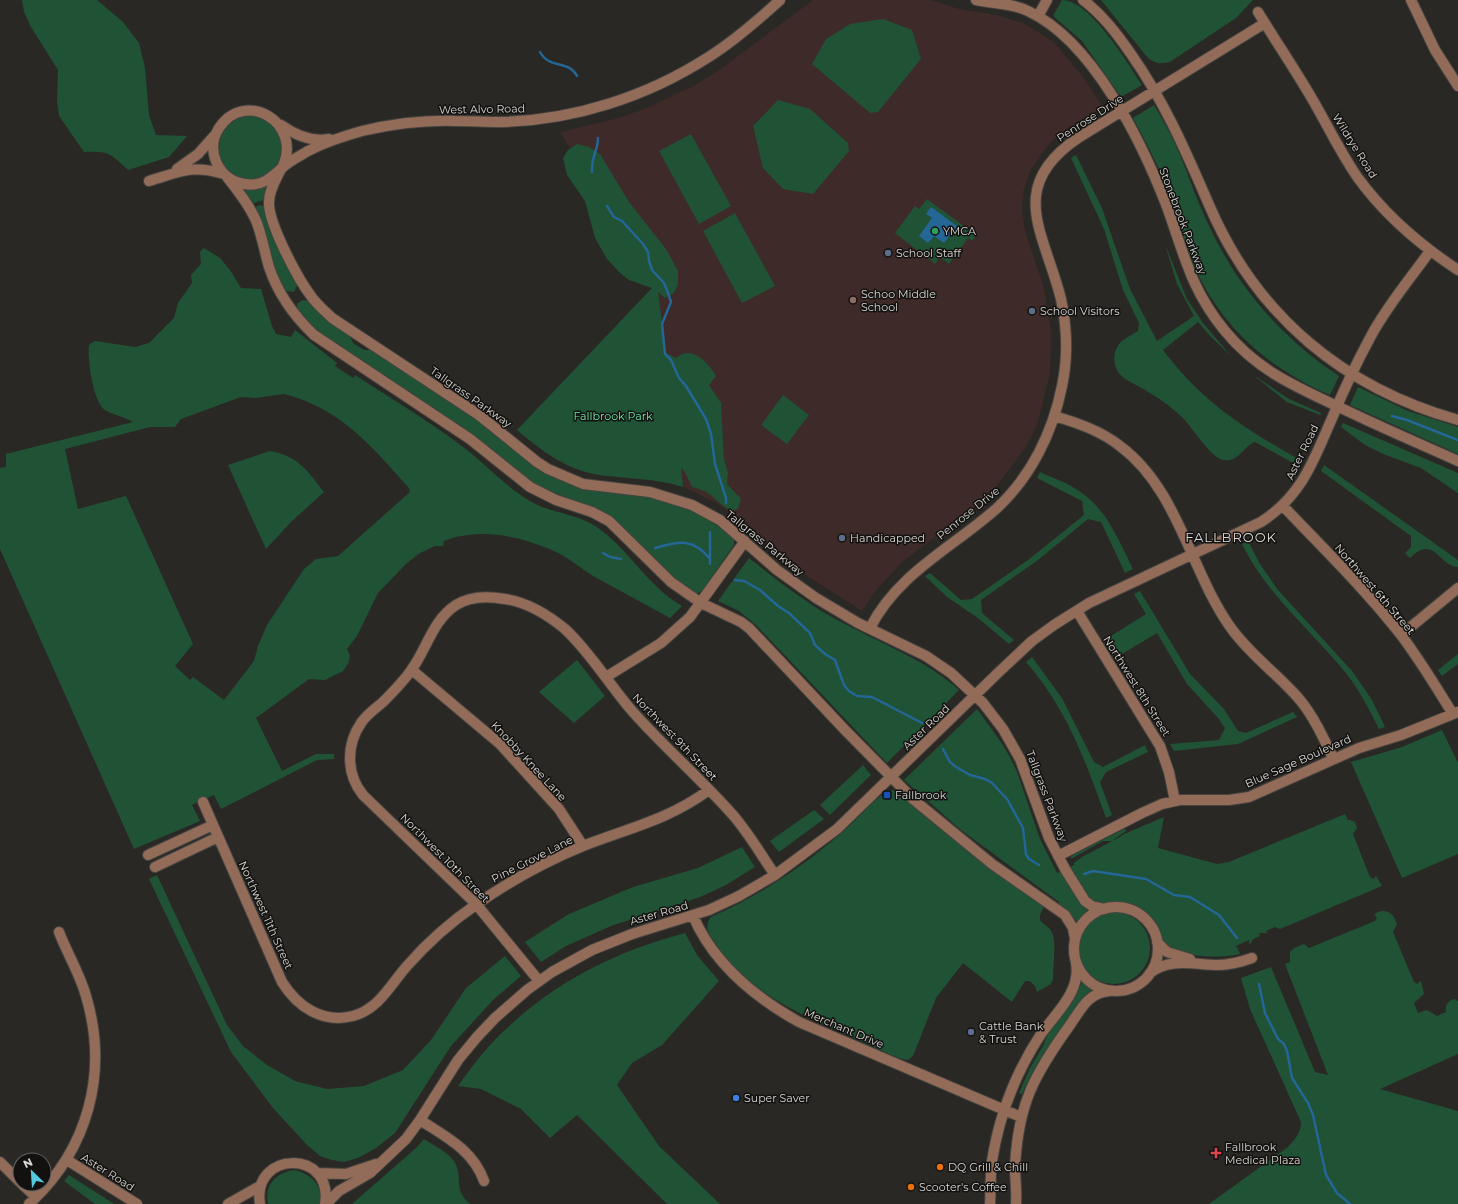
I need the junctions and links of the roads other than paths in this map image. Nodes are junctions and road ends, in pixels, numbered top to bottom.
1 (780, 0) edge
2 (976, 0) edge
3 (1047, 0) edge
4 (1083, 0) edge
5 (1411, 0) edge
6 (1258, 12) dead end
7 (1038, 16) junction
8 (1265, 23) junction
9 (1458, 86) edge
10 (1156, 91) junction
11 (1121, 112) junction
12 (278, 122) junction
13 (216, 133) junction
14 (345, 136) junction
15 (281, 169) junction
16 (171, 174) junction
17 (226, 176) junction
18 (149, 181) dead end
19 (1430, 251) junction
20 (1458, 270) edge
21 (1352, 375) junction
22 (1337, 406) junction
23 (1054, 416) junction
24 (1458, 420) edge
25 (1458, 461) edge
26 (1283, 506) junction
27 (745, 541) junction
28 (1192, 555) junction
29 (1458, 588) edge
30 (701, 603) junction
31 (1077, 611) junction
32 (870, 628) junction
33 (1401, 635) junction
34 (412, 670) junction
35 (606, 677) junction
36 (975, 695) junction
37 (1455, 713) edge
38 (350, 748) joint
39 (1333, 758) junction
40 (892, 777) junction
41 (709, 790) junction
42 (1175, 801) junction
43 (203, 802) dead end
44 (213, 825) junction
45 (218, 837) junction
46 (583, 846) junction
47 (148, 855) dead end
48 (1058, 856) junction
49 (155, 867) dead end
50 (775, 875) junction
51 (476, 904) junction
52 (1105, 909) junction
53 (693, 916) junction
54 (59, 932) dead end
55 (1075, 939) junction
56 (1157, 942) junction
57 (1252, 958) dead end
58 (1076, 963) junction
59 (1214, 965) junction
60 (1150, 973) junction
61 (539, 981) junction
62 (1117, 990) junction
63 (330, 1017) joint
64 (1004, 1109) junction
65 (1021, 1116) junction
66 (420, 1120) junction
67 (66, 1160) junction
68 (0, 1162) edge
69 (378, 1164) junction
70 (317, 1172) junction
71 (12, 1174) edge
72 (484, 1181) dead end
73 (260, 1186) junction
74 (27, 1192) edge
75 (32, 1201) edge
76 (137, 1204) edge
77 (228, 1204) edge
78 (260, 1204) edge
79 (325, 1204) edge
80 (990, 1204) edge
81 (1016, 1204) edge

1 - 14 street, West Alvo Road
2 - 7 street, Stonebrook Parkway
3 - 7 street
4 - 10 street
5 - 9 street
6 - 8 street, Wildrye Road
7 - 11 street, Stonebrook Parkway
8 - 10 street, Penrose Drive
8 - 19 street, Wildrye Road
10 - 11 street, Penrose Drive
10 - 21 street
11 - 22 street, Stonebrook Parkway
11 - 23 street, Penrose Drive
12 - 13 street
12 - 14 street, West Alvo Road
12 - 15 street
13 - 16 street
13 - 17 street
14 - 15 street, West Alvo Road
15 - 17 street
15 - 27 street, Tallgrass Parkway
16 - 17 street
16 - 18 street
17 - 30 street
19 - 20 street, Wildrye Road
19 - 21 street, Aster Road
21 - 22 street, Aster Road
21 - 24 street
22 - 25 street, Stonebrook Parkway
22 - 26 street, Aster Road
23 - 28 street
23 - 32 street, Penrose Drive
26 - 28 street, Aster Road
26 - 33 street, Northwest 6th Street
27 - 30 street
27 - 32 street, Tallgrass Parkway
28 - 31 street, Aster Road
28 - 39 street
29 - 33 street
30 - 35 street
30 - 40 street
31 - 36 street, Aster Road
31 - 42 street, Northwest 8th Street
32 - 36 street, Tallgrass Parkway
33 - 37 street, Northwest 6th Street
34 - 35 street, Northwest 9th Street
34 - 38 street, Northwest 9th Street
34 - 46 street, Knobby Knee Lane
35 - 41 street, Northwest 9th Street
36 - 40 street, Aster Road
36 - 48 street, Tallgrass Parkway
37 - 39 street, Blue Sage Boulevard
38 - 51 street, Northwest 10th Street
39 - 42 street, Blue Sage Boulevard
40 - 50 street, Aster Road
40 - 55 street
41 - 46 street, Pine Grove Lane
41 - 50 street, Northwest 9th Street
42 - 48 street, Blue Sage Boulevard
43 - 44 street, Northwest 11th Street
44 - 45 street, Northwest 11th Street
44 - 47 street
45 - 49 street
45 - 63 street, Northwest 11th Street
46 - 51 street, Pine Grove Lane
48 - 52 street, Tallgrass Parkway
50 - 53 street, Aster Road
51 - 61 street, Northwest 10th Street
51 - 63 street, Pine Grove Lane
52 - 55 street
52 - 56 street
53 - 61 street, Aster Road
53 - 64 street, Merchant Drive
54 - 67 street
55 - 58 street
56 - 59 street
56 - 60 street
57 - 59 street
58 - 62 street
58 - 64 street
59 - 60 street
60 - 62 street
61 - 66 street, Aster Road
62 - 65 street
64 - 65 street, Merchant Drive
64 - 80 street
65 - 81 street
66 - 69 street, Aster Road
66 - 72 street
67 - 75 street
67 - 76 street, Aster Road
68 - 71 street
69 - 70 street, Aster Road
69 - 79 street, Aster Road
70 - 73 street
70 - 79 street
73 - 77 street
73 - 78 street
74 - 75 street

